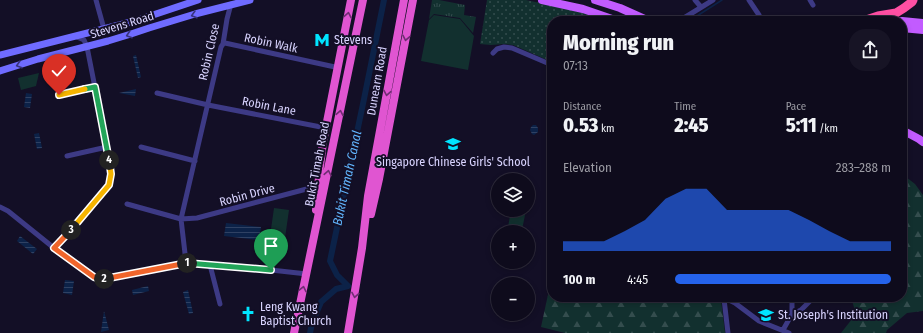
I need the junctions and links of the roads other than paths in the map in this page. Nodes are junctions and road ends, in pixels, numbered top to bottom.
1 (96, 0) edge
2 (195, 0) edge
3 (250, 0) edge
4 (351, 0) edge
5 (363, 0) edge
6 (404, 0) edge
7 (413, 0) edge
8 (542, 0) edge
9 (595, 0) edge
10 (695, 0) edge
11 (713, 0) edge
12 (750, 0) edge
13 (913, 0) edge
14 (231, 4) junction
15 (701, 7) junction
16 (759, 15) dead end
17 (603, 16) edge
18 (638, 16) edge
19 (687, 16) edge
20 (878, 16) edge
21 (907, 22) edge
22 (921, 26) edge
23 (907, 27) edge
24 (104, 29) junction
25 (93, 32) junction
26 (77, 36) junction
27 (108, 41) junction
28 (223, 44) junction
29 (87, 47) junction
30 (493, 53) dead end
31 (0, 56) edge
32 (547, 63) edge
33 (338, 68) junction
34 (0, 71) edge
35 (95, 87) junction
36 (157, 94) dead end
37 (59, 95) dead end
38 (208, 105) junction
39 (326, 128) junction
40 (907, 133) edge
41 (923, 142) edge
42 (107, 147) junction
43 (142, 148) dead end
44 (66, 156) dead end
45 (195, 161) junction
46 (318, 186) junction
47 (127, 204) dead end
48 (0, 206) edge
49 (181, 219) junction
50 (318, 222) junction
51 (54, 248) junction
52 (362, 248) junction
53 (186, 262) junction
54 (210, 265) junction
55 (307, 274) junction
56 (724, 302) edge
57 (733, 302) edge
58 (792, 302) edge
59 (809, 302) edge
60 (220, 304) dead end
61 (792, 314) junction
62 (783, 330) junction
63 (294, 333) edge
64 (348, 333) edge
65 (728, 333) edge
66 (789, 333) edge

1 - 24 street
2 - 24 main road, Stevens Road
3 - 14 main road, Stevens Road
33 -> 4 highway
50 -> 5 highway, Bukit Timah Road
6 -> 52 highway, Dunearn Road
7 -> 52 highway
8 - 17 main road
9 - 18 main road
10 - 15 street
11 - 15 street
12 - 16 street
13 - 20 highway
14 -> 27 main road, Stevens Road
14 - 28 street, Robin Close
15 - 19 street
21 - 22 main road
22 - 23 main road
24 - 25 main road, Stevens Road
25 - 26 main road, Stevens Road
25 - 27 main road
26 - 29 street
26 - 31 main road, Stevens Road
27 - 29 main road, Stevens Road
28 - 33 street, Robin Walk
28 - 38 street, Robin Close
29 -> 34 main road, Stevens Road
29 - 35 street
30 - 32 street
33 - 39 highway
35 - 37 street
35 - 42 street
36 - 38 street
38 - 39 street, Robin Lane
38 - 45 street, Robin Close
39 - 46 highway
40 - 41 main road
42 - 44 street
42 - 51 street
43 - 45 street
45 - 49 street, Robin Close
46 - 49 street, Robin Drive
46 - 50 highway
47 - 49 street
48 - 51 street
49 - 53 street, Robin Close
50 - 55 highway, Bukit Timah Road
51 - 53 street
52 -> 64 highway, Dunearn Road
53 - 54 street
54 - 55 street
54 - 60 street
63 -> 55 highway, Bukit Timah Road
56 - 65 street
57 - 62 street
58 - 61 street
59 - 61 street
61 - 62 street
62 - 66 street

